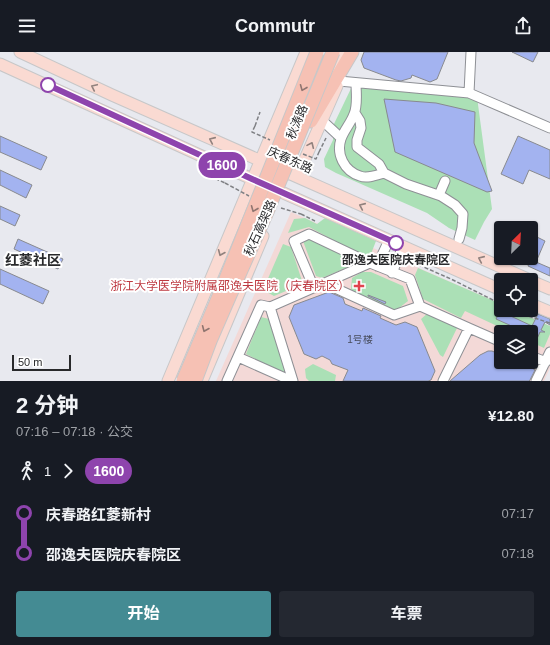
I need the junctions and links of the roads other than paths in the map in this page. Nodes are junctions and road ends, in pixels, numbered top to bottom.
1 (20, 52) edge
2 (306, 52) edge
3 (317, 52) edge
4 (333, 52) edge
5 (343, 52) edge
6 (352, 52) edge
7 (471, 52) edge
8 (0, 64) edge
9 (339, 81) junction
10 (356, 83) junction
11 (469, 93) junction
12 (355, 113) junction
13 (311, 121) junction
14 (326, 124) dead end
15 (550, 128) edge
16 (341, 138) junction
17 (261, 162) junction
18 (384, 173) junction
19 (289, 174) junction
20 (252, 179) junction
21 (445, 181) dead end
22 (281, 192) junction
23 (439, 195) junction
24 (459, 239) dead end
25 (389, 240) junction
26 (403, 246) junction
27 (373, 265) junction
28 (392, 273) junction
29 (514, 273) edge
30 (324, 283) junction
31 (538, 284) edge
32 (494, 287) edge
33 (314, 288) junction
34 (550, 289) edge
35 (420, 306) junction
36 (270, 307) junction
37 (538, 307) edge
38 (550, 312) edge
39 (469, 328) junction
40 (494, 339) edge
41 (550, 352) edge
42 (238, 357) junction
43 (538, 359) edge
44 (548, 364) edge
45 (168, 381) edge
46 (183, 381) edge
47 (195, 381) edge
48 (202, 381) edge
49 (227, 381) edge
50 (293, 381) edge
51 (443, 381) edge
52 (536, 381) edge
53 (543, 381) edge

17 -> 1 main road, 庆春东路
2 - 17 main road, 秋涛路
3 -> 46 highway, 秋石高架路, bridge
4 - 47 highway, 秋石高架路, bridge
5 - 13 main road, 秋涛路
6 - 9 main road
6 - 13 highway
7 - 11 street
8 - 20 main road
9 - 10 street
19 -> 9 main road
10 - 11 street
10 - 12 street
11 - 15 street
12 - 16 street
12 - 18 street
13 - 19 main road, 秋涛路
14 - 16 street
16 - 18 street
17 - 19 main road, 庆春东路
17 - 20 main road, 秋涛路
18 - 23 street
19 - 22 main road, 秋涛路
29 -> 19 main road, 庆春东路
20 - 22 main road
20 -> 45 main road, 秋涛路
21 - 23 street
22 - 25 main road
22 - 48 main road, 秋涛路
23 - 24 street
25 - 26 main road
25 - 27 street
26 - 28 street
26 - 32 main road
27 - 28 street
27 - 30 street
27 - 33 street
28 - 35 street
30 - 33 street
30 - 35 street
31 - 34 main road, 庆春东路
33 - 36 street
35 - 39 street
36 - 42 street
36 - 50 street
37 - 38 main road
39 - 40 street
39 - 51 street
41 - 44 street
42 - 49 street
42 - 50 street
43 - 44 street
44 - 52 street
44 - 53 street

